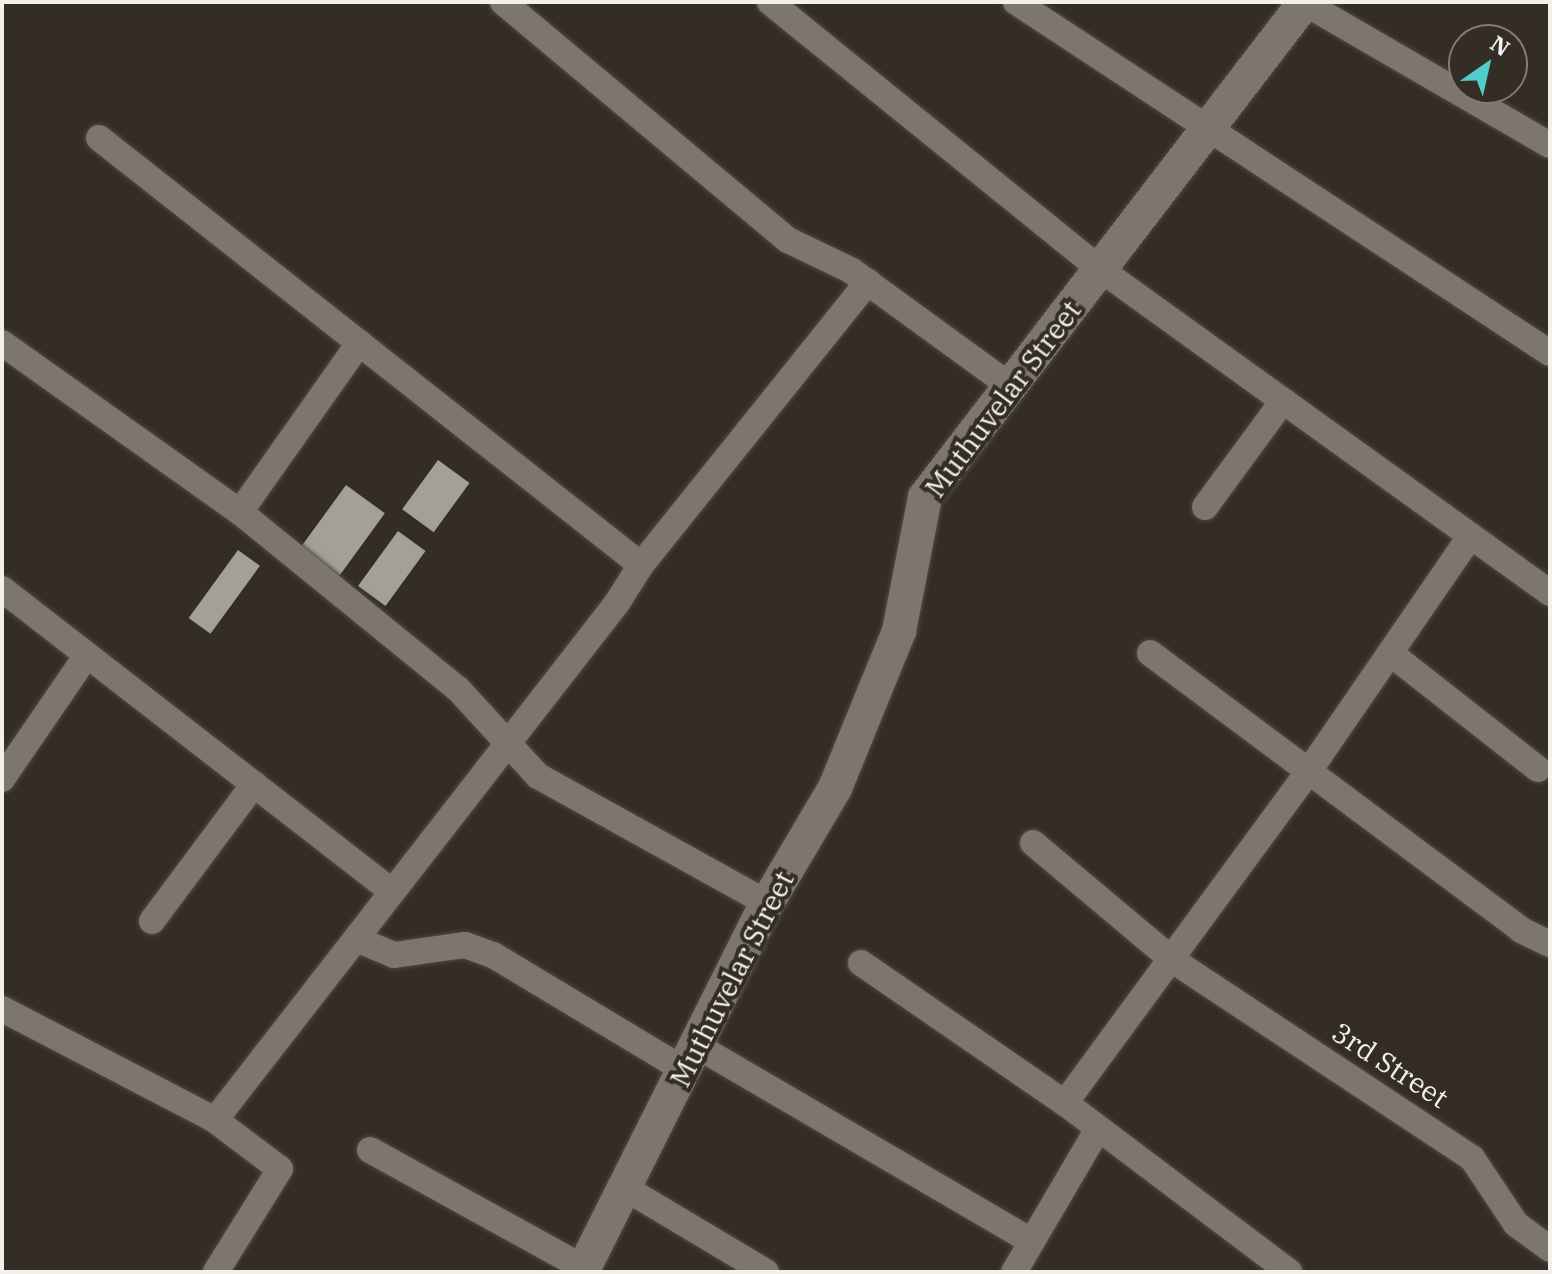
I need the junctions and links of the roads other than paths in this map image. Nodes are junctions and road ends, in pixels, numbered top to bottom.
1 (503, 2) edge
2 (770, 2) edge
3 (1016, 2) edge
4 (1304, 3) edge
5 (1207, 129) junction
6 (99, 138) dead end
7 (1550, 145) edge
8 (1100, 269) junction
9 (868, 282) junction
10 (2, 343) edge
11 (359, 343) junction
12 (1550, 353) edge
13 (1010, 386) junction
14 (1283, 401) junction
15 (1205, 507) dead end
16 (240, 512) junction
17 (1470, 537) junction
18 (641, 565) junction
19 (2, 589) edge
20 (1550, 593) edge
21 (1150, 653) dead end
22 (1390, 653) junction
23 (87, 655) junction
24 (509, 742) junction
25 (1538, 769) dead end
26 (1309, 771) junction
27 (2, 779) edge
28 (254, 784) junction
29 (1033, 843) dead end
30 (392, 892) junction
31 (767, 903) junction
32 (152, 921) dead end
33 (356, 939) junction
34 (1550, 944) edge
35 (1171, 959) junction
36 (861, 963) dead end
37 (2, 1009) edge
38 (693, 1059) junction
39 (1065, 1103) junction
40 (215, 1120) junction
41 (1098, 1129) junction
42 (370, 1150) dead end
43 (625, 1188) junction
44 (1031, 1241) junction
45 (1550, 1249) edge
46 (583, 1270) edge
47 (216, 1272) edge
48 (766, 1272) edge
49 (1014, 1272) edge
50 (1289, 1272) edge

1 - 9 street
2 - 8 street
3 - 5 street
4 - 5 street, Muthuvelar Street
4 - 7 street
5 - 8 street, Muthuvelar Street
5 - 12 street
6 - 11 street
8 - 13 street, Muthuvelar Street
8 - 14 street
9 - 13 street
9 - 18 street
10 - 16 street
11 - 16 street
11 - 18 street
13 - 31 street, Muthuvelar Street
14 - 15 street
14 - 17 street
16 - 24 street
17 - 20 street
17 - 22 street
18 - 24 street
19 - 23 street
21 - 26 street
22 - 25 street
22 - 26 street
23 - 27 street
23 - 28 street
24 - 30 street
24 - 31 street
26 - 34 street
26 - 35 street
28 - 30 street
28 - 32 street
29 - 35 street, 3rd Street
30 - 33 street
31 - 38 street, Muthuvelar Street
33 - 38 street
33 - 40 street
35 - 39 street
35 - 45 street, 3rd Street
36 - 39 street
37 - 40 street
38 - 43 street, Muthuvelar Street
38 - 44 street
39 - 41 street
40 - 47 street
41 - 44 street
41 - 50 street
42 - 46 street
43 - 46 street, Muthuvelar Street
43 - 48 street
44 - 49 street

